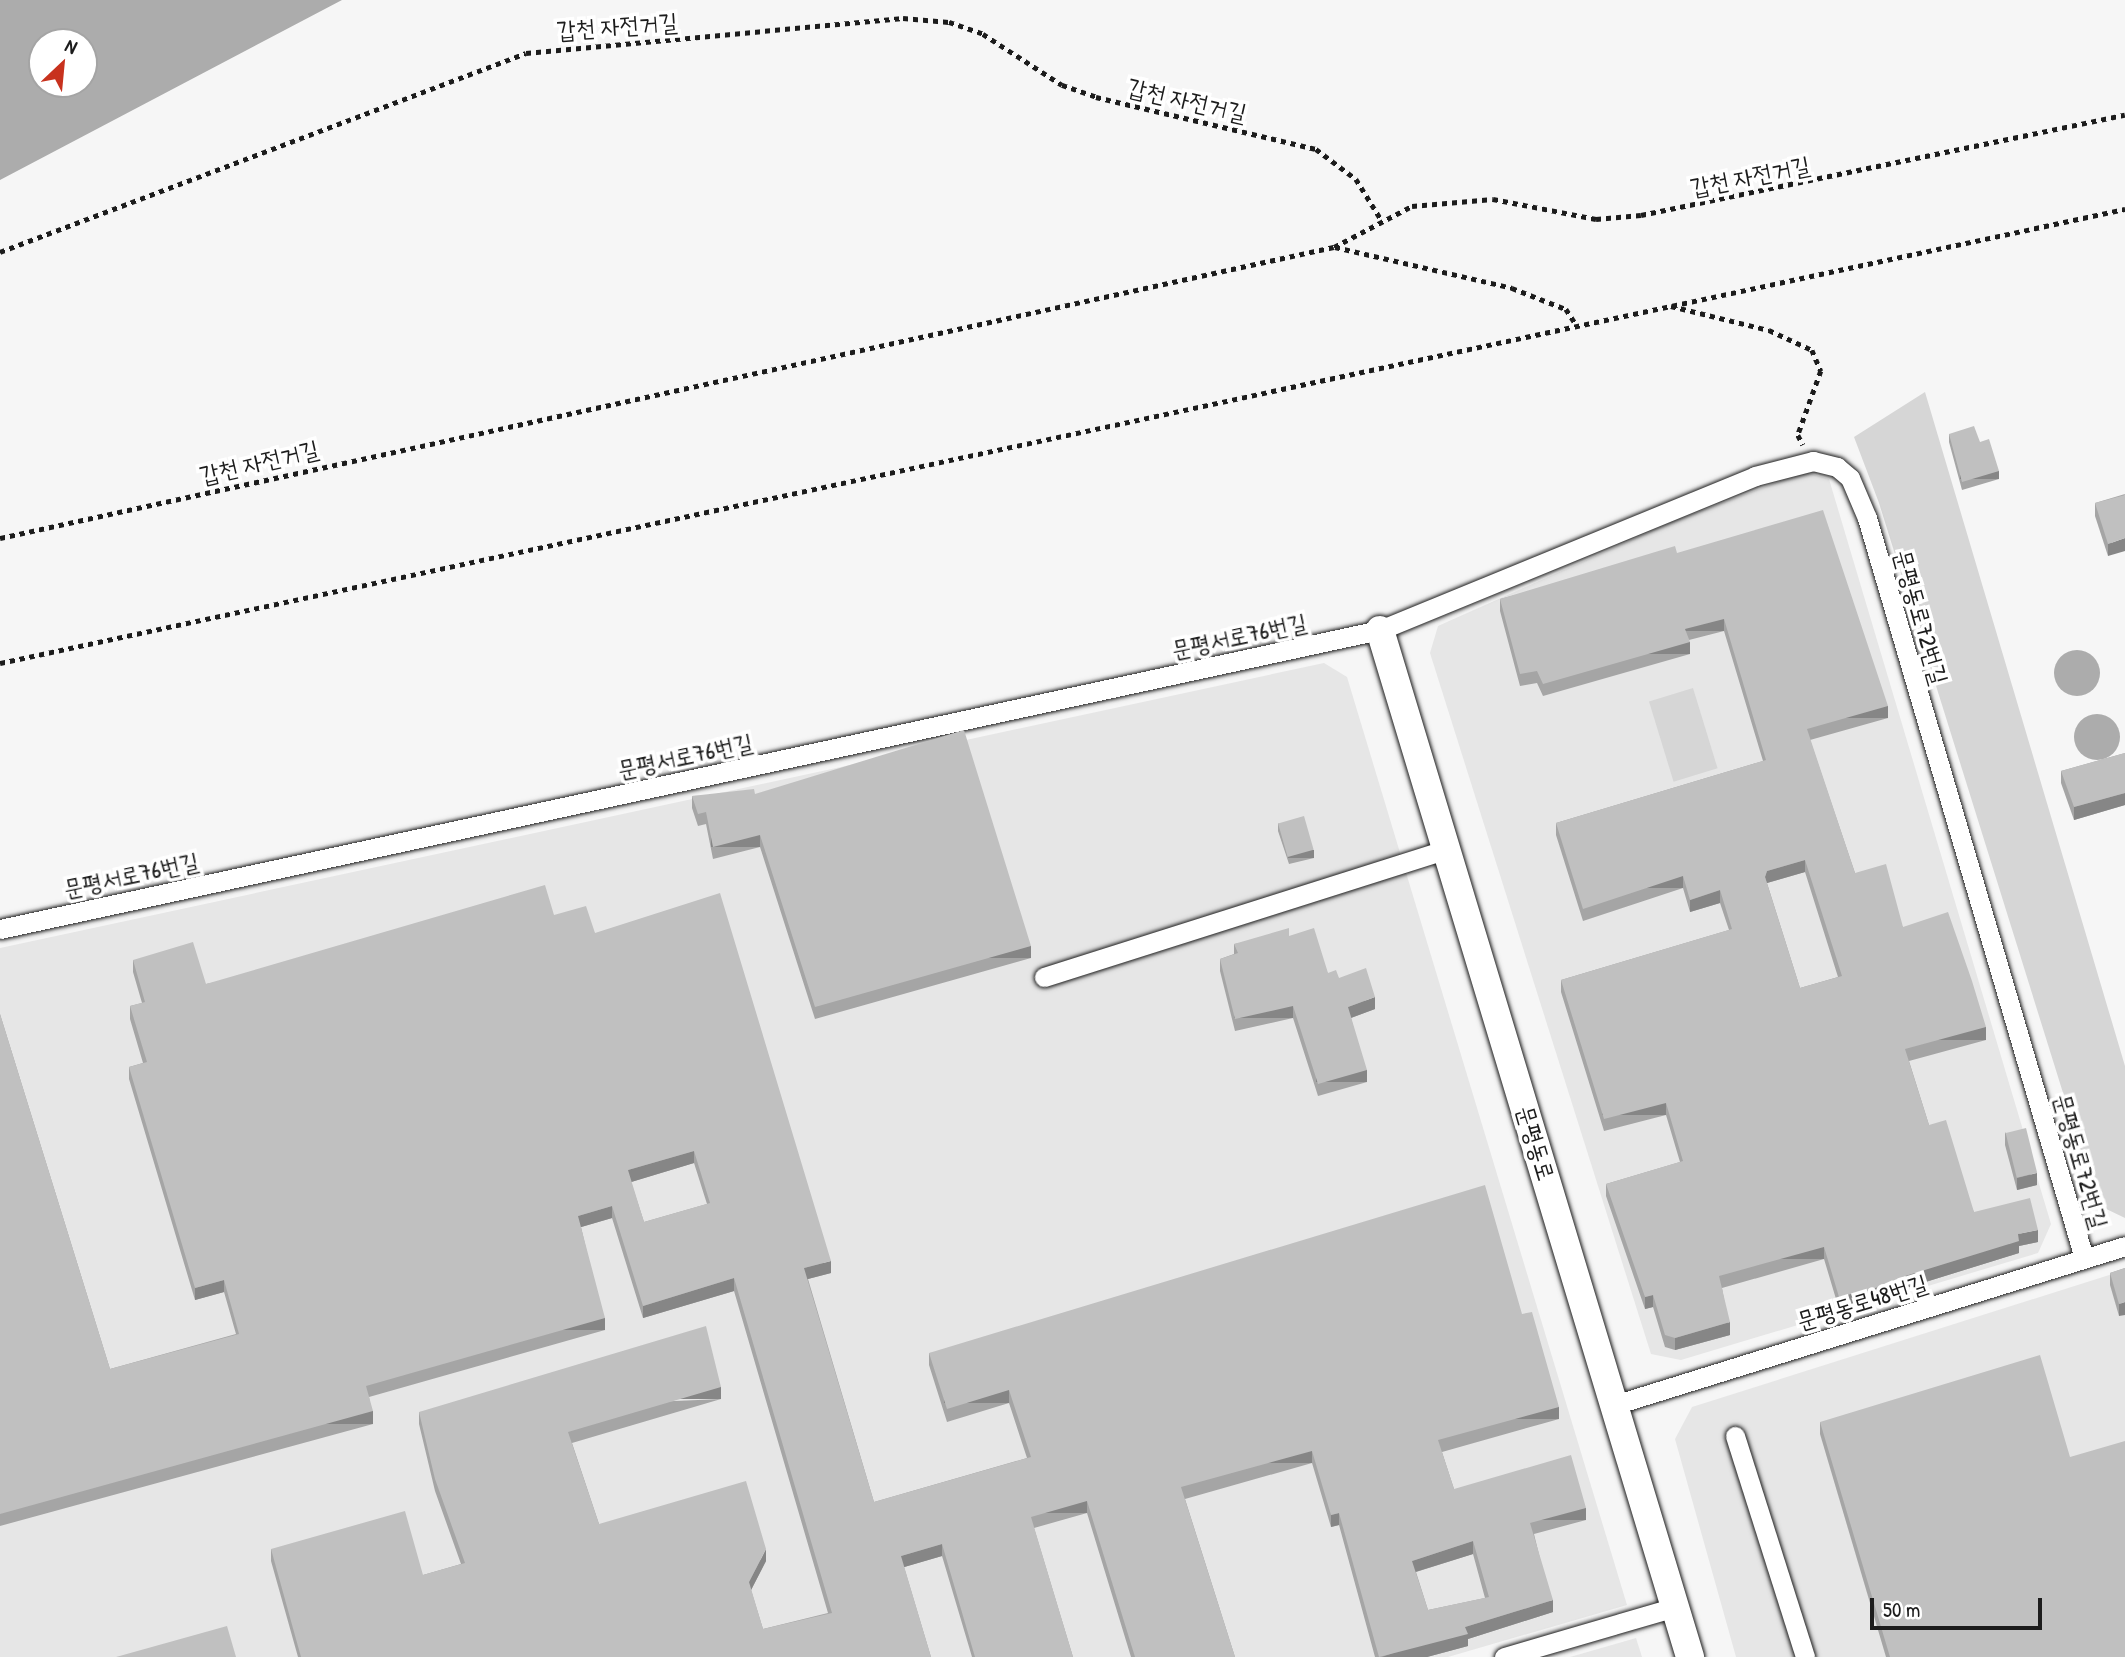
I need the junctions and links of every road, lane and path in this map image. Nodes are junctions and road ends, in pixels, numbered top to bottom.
1 (2125, 115) edge
2 (2125, 209) edge
3 (1382, 221) junction
4 (1334, 247) junction
5 (0, 252) edge
6 (1670, 305) junction
7 (1575, 323) junction
8 (1812, 461) junction
9 (0, 538) edge
10 (1380, 630) junction
11 (0, 663) edge
12 (1447, 849) junction
13 (0, 929) edge
14 (1044, 977) dead end
15 (2125, 1246) edge
16 (2084, 1258) junction
17 (1614, 1405) junction
18 (1735, 1436) dead end
19 (1675, 1607) junction
20 (1504, 1657) edge
21 (1690, 1657) edge
22 (1805, 1657) edge

1 - 3 path, 갑천 자전거길
2 - 6 path
3 - 4 path, 갑천 자전거길
3 - 5 path, 갑천 자전거길
4 - 7 path
4 - 9 path, 갑천 자전거길
6 - 7 path
6 - 8 path
7 - 11 path
8 - 10 street
8 - 16 street, 문평동로72번길
10 - 12 main road, 문평동로
10 - 13 street, 문평서로76번길
12 - 14 street
12 - 17 main road, 문평동로
15 - 16 street, 문평동로48번길
16 - 17 street, 문평동로48번길
17 - 19 main road, 문평동로
18 - 22 street
19 - 20 street
19 - 21 main road, 문평동로

